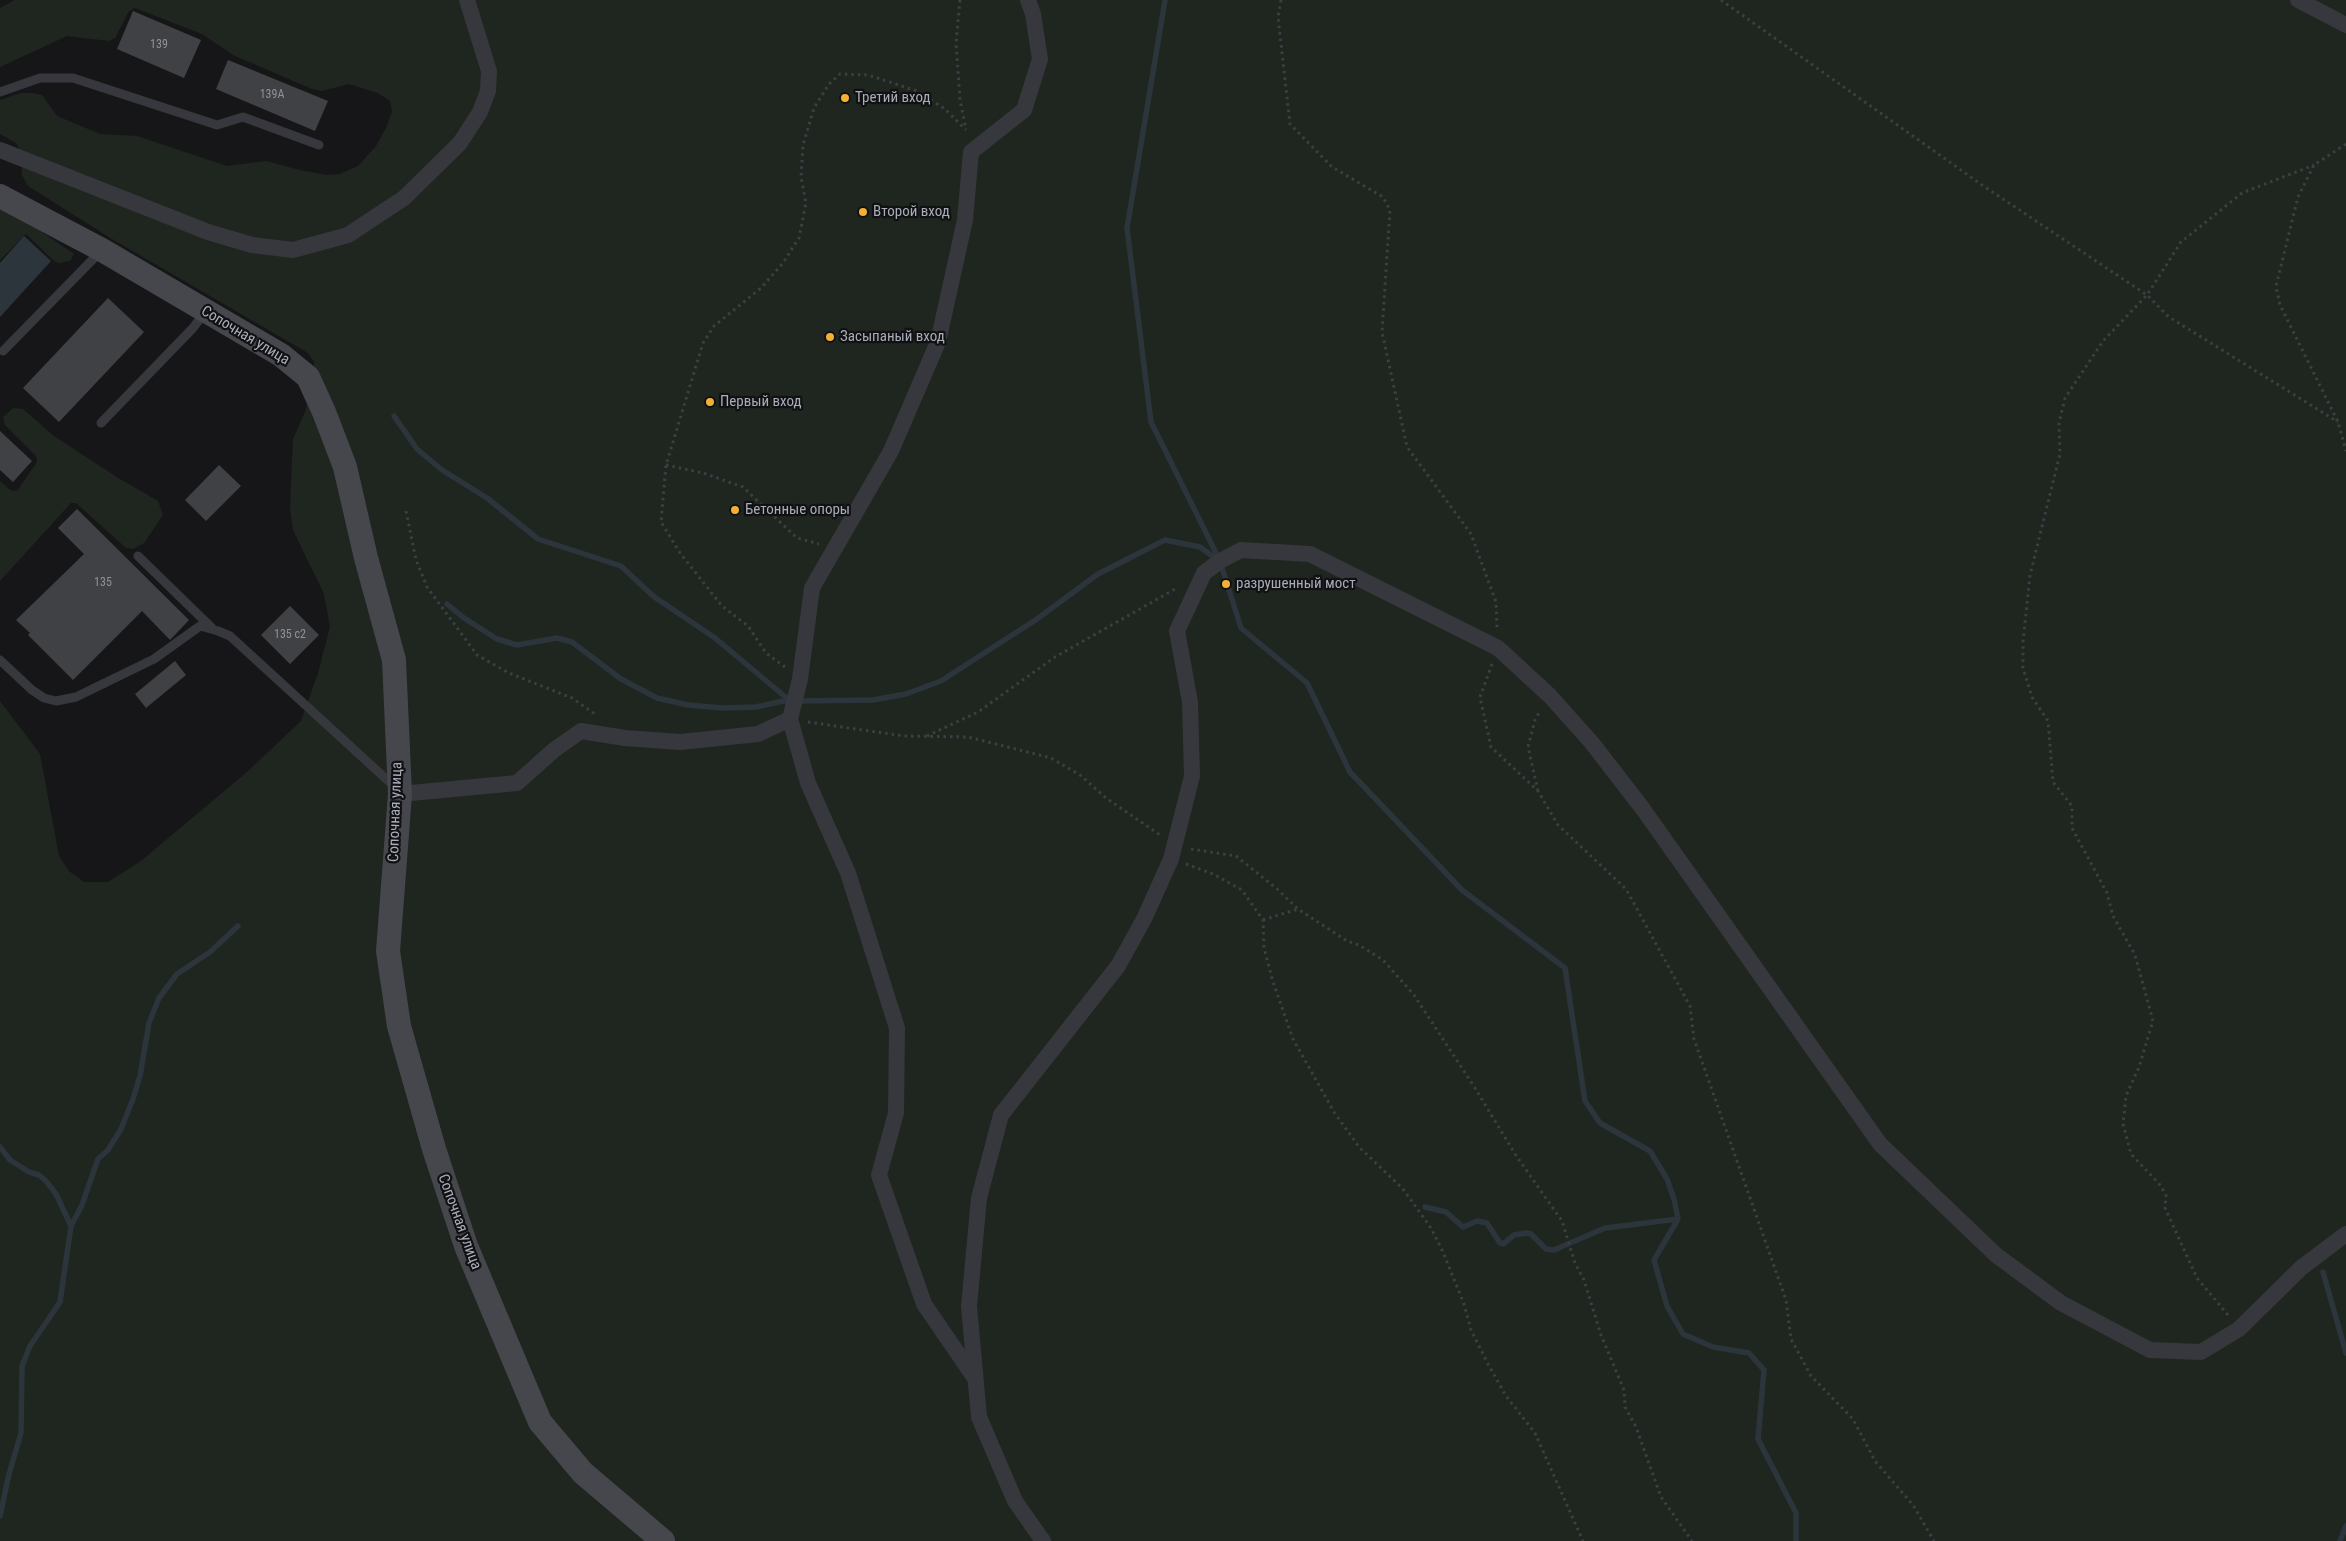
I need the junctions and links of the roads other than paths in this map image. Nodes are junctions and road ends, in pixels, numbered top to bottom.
1 (467, 0) edge
2 (1028, 0) edge
3 (2298, 0) edge
4 (2346, 25) edge
5 (0, 92) edge
6 (319, 145) dead end
7 (0, 150) edge
8 (0, 196) edge
9 (102, 250) junction
10 (206, 312) junction
11 (3, 351) dead end
12 (101, 423) dead end
13 (138, 556) dead end
14 (214, 630) junction
15 (0, 660) edge
16 (790, 719) junction
17 (400, 793) junction
18 (2346, 1234) edge
19 (975, 1379) junction
20 (663, 1541) edge
21 (1044, 1541) edge

1 - 7 street
2 - 16 street
3 - 4 street
5 - 6 lane
8 - 9 main road, Сопочная улица
9 - 10 main road, Сопочная улица
9 - 11 lane
10 - 12 lane
10 - 17 main road, Сопочная улица
13 - 14 lane
14 - 15 lane
14 - 17 lane
16 - 17 street
16 - 19 street
17 - 20 main road, Сопочная улица
18 - 19 street
19 - 21 street

